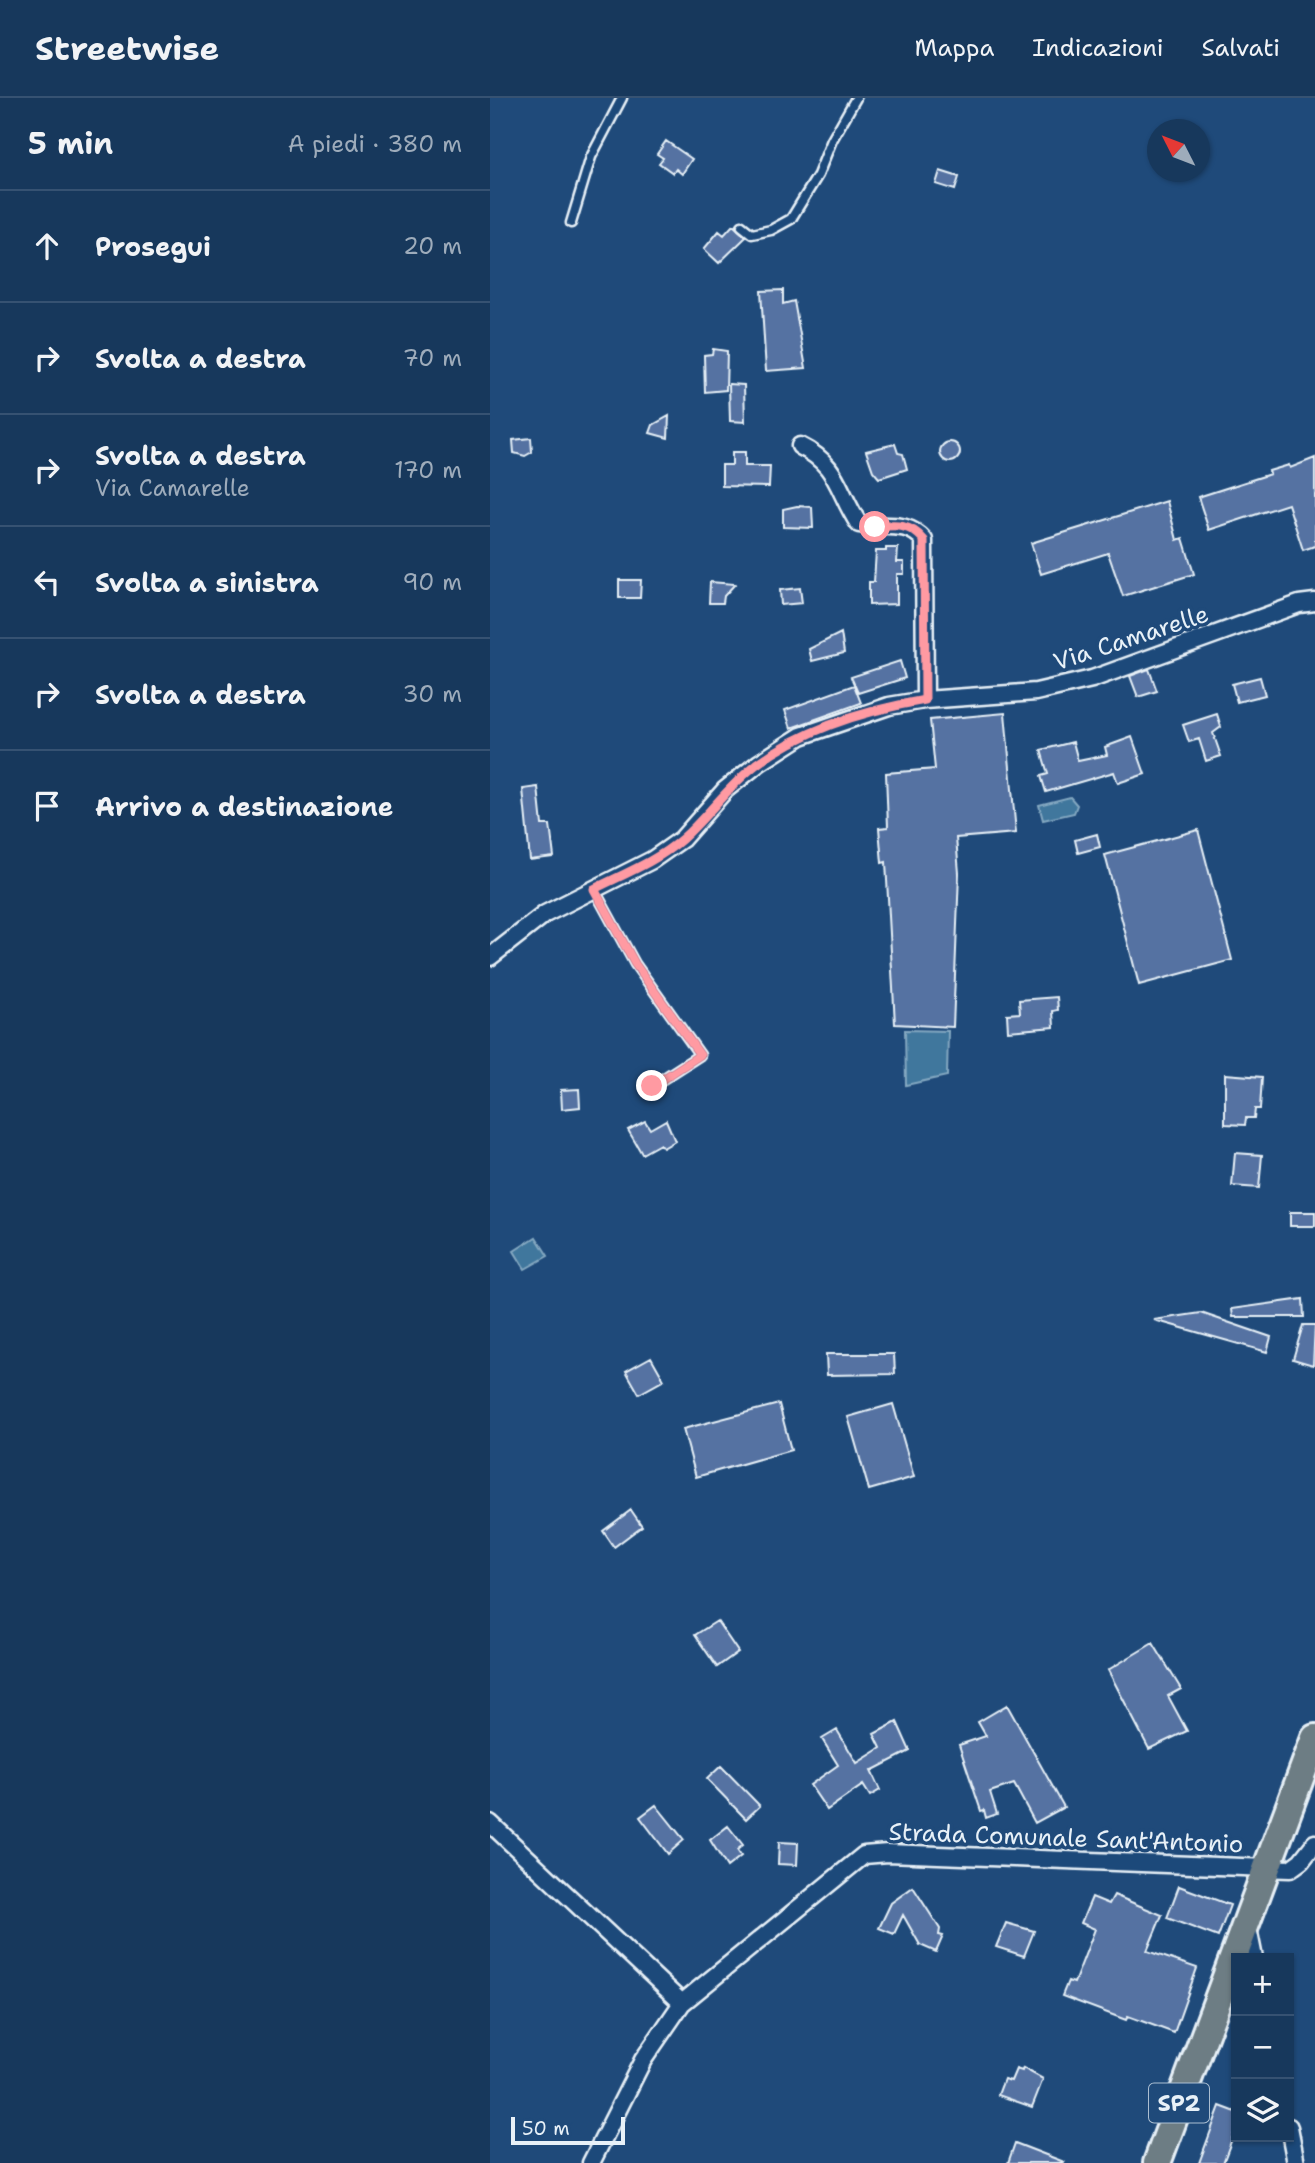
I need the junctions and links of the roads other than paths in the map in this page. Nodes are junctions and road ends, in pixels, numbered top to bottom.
1 (622, 98) edge
2 (856, 98) edge
3 (570, 223) dead end
4 (742, 226) dead end
5 (800, 446) dead end
6 (1315, 601) edge
7 (925, 700) junction
8 (594, 889) junction
9 (490, 957) edge
10 (652, 1086) dead end
11 (1315, 1738) edge
12 (490, 1823) edge
13 (1315, 1843) edge
14 (1266, 1868) junction
15 (1247, 1922) junction
16 (1253, 1953) edge
17 (682, 2003) junction
18 (1292, 2142) edge
19 (591, 2163) edge
20 (1157, 2163) edge
21 (1296, 2163) edge

1 - 3 lane
2 - 4 lane
5 - 7 street
6 - 7 street, Via Camarelle
7 - 8 street, Via Camarelle
8 - 9 street, Via Camarelle
8 - 10 lane
11 - 14 main road, SP2
12 - 17 street
13 - 14 street, Strada Comunale Sant'Antonio
14 - 15 main road, SP2
14 - 17 street, Strada Comunale Sant'Antonio
15 - 16 street
15 - 20 main road, SP2
17 - 19 street, Strada Comunale Sant'Antonio
18 - 21 street

